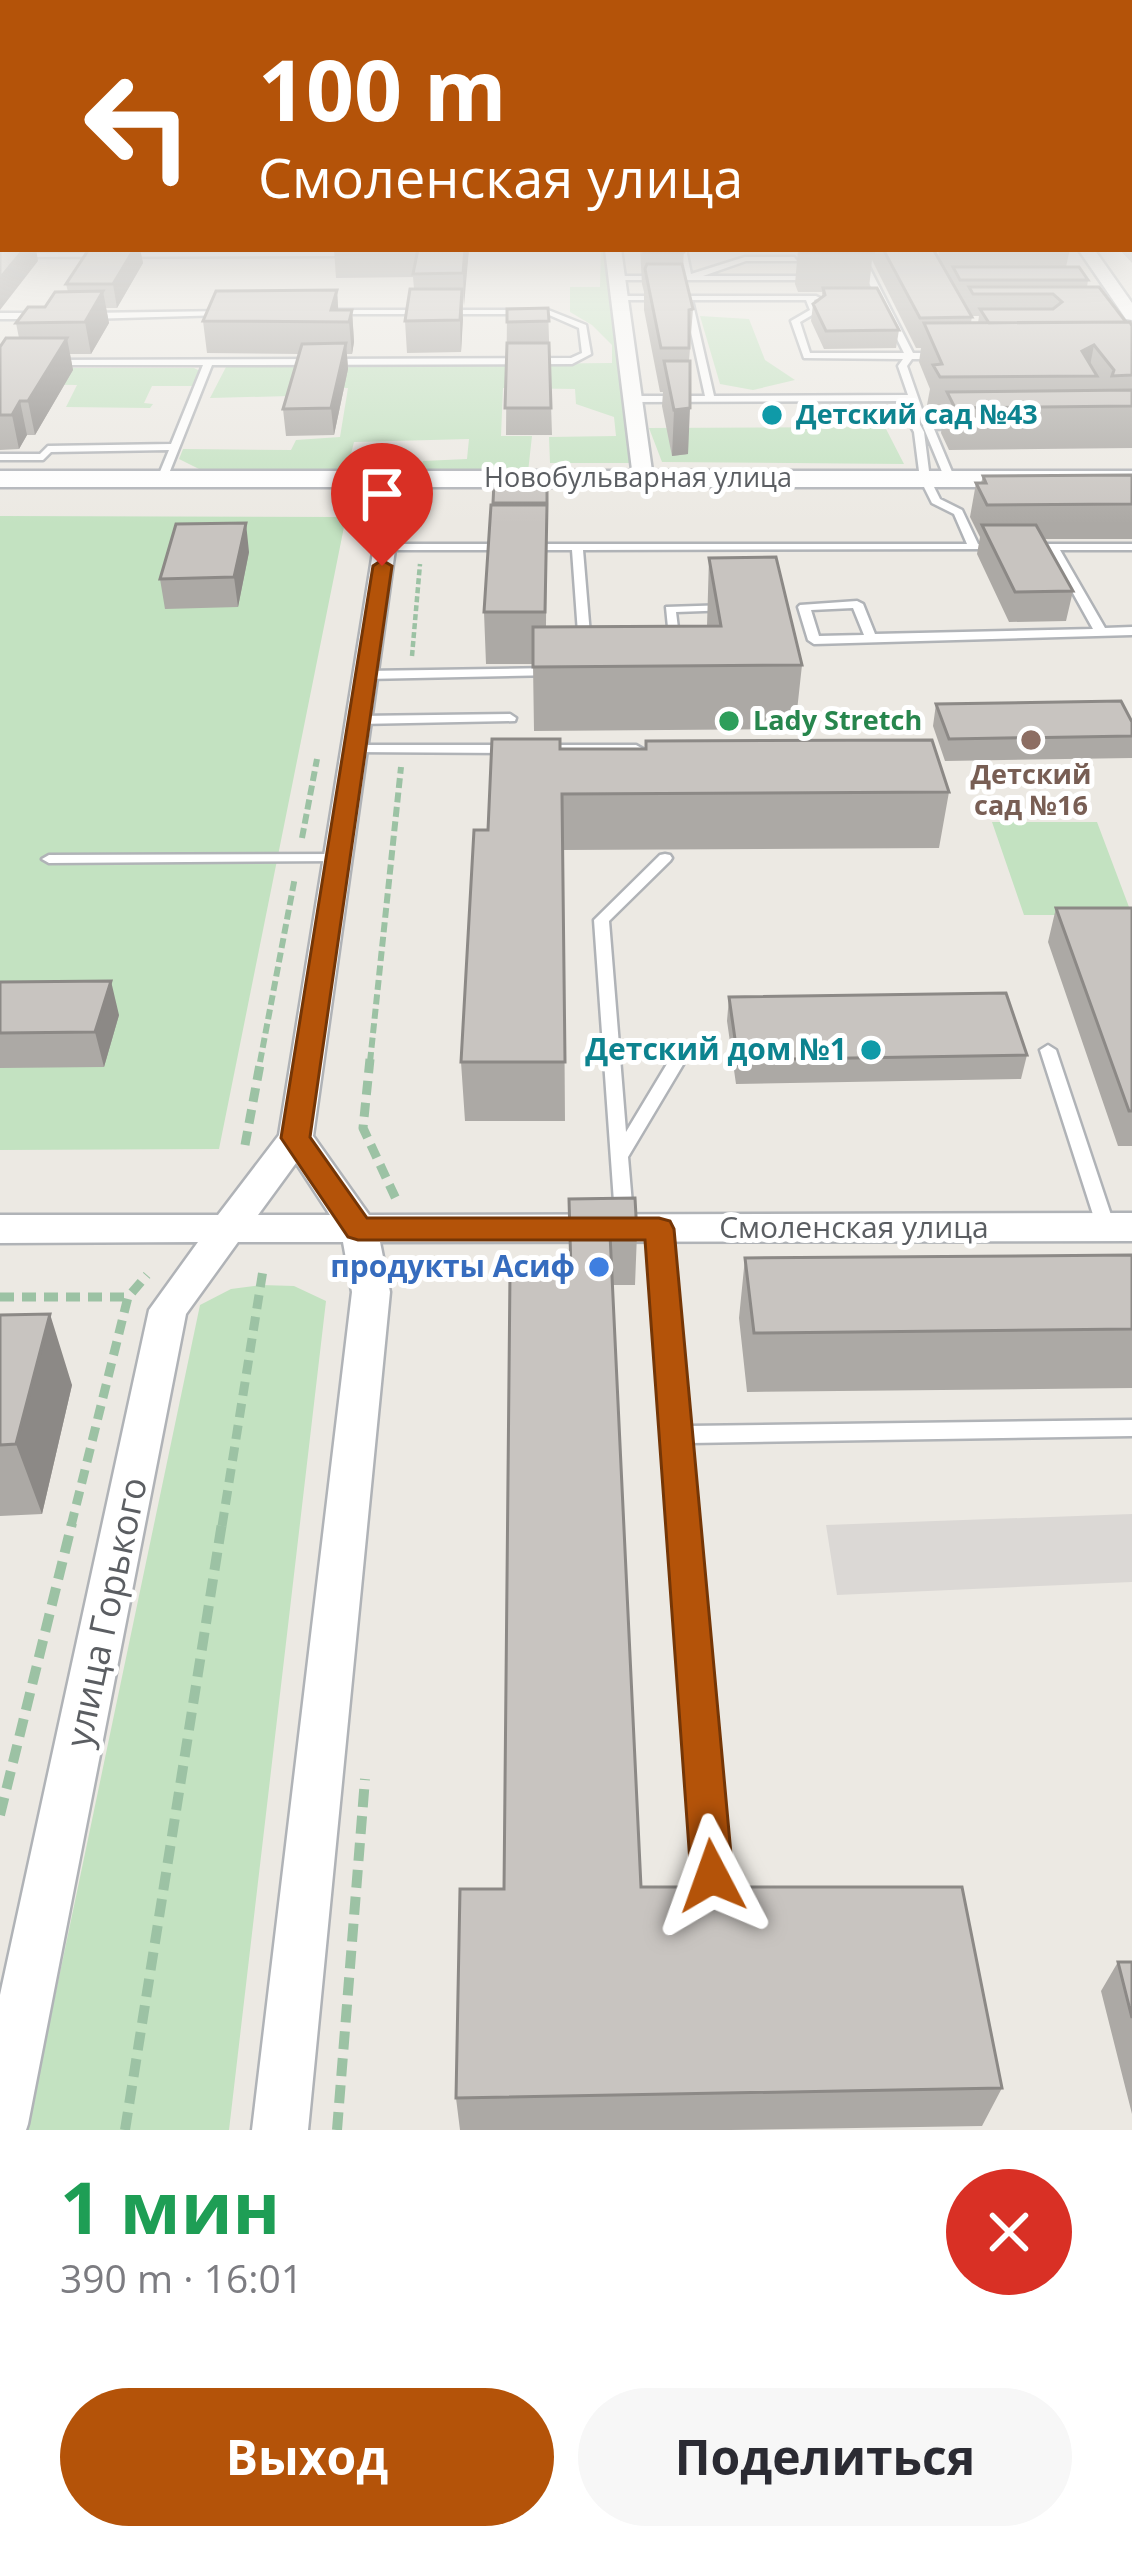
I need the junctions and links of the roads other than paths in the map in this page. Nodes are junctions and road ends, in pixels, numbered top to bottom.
1 (579, 325) edge
2 (623, 325) edge
3 (694, 325) edge
4 (797, 325) edge
5 (894, 325) edge
6 (910, 356) junction
7 (957, 356) edge
8 (209, 362) junction
9 (46, 363) edge
10 (913, 398) junction
11 (632, 399) junction
12 (710, 399) junction
13 (915, 418) junction
14 (173, 448) junction
15 (0, 457) edge
16 (395, 478) junction
17 (643, 478) junction
18 (0, 479) edge
19 (162, 479) junction
20 (938, 479) junction
21 (1132, 479) edge
22 (386, 547) junction
23 (577, 547) junction
24 (974, 547) junction
25 (1053, 547) junction
26 (1132, 547) edge
27 (744, 607) edge
28 (1132, 631) edge
29 (1101, 632) junction
30 (871, 638) junction
31 (678, 670) edge
32 (565, 672) edge
33 (586, 672) edge
34 (366, 675) junction
35 (510, 718) dead end
36 (359, 720) junction
37 (658, 748) edge
38 (355, 749) junction
39 (338, 858) junction
40 (664, 858) dead end
41 (49, 859) dead end
42 (1048, 1050) dead end
43 (680, 1058) dead end
44 (296, 1138) junction
45 (620, 1157) junction
46 (1119, 1227) edge
47 (208, 1228) junction
48 (0, 1229) edge
49 (358, 1229) junction
50 (642, 1229) junction
51 (1132, 1428) edge
52 (679, 1435) junction
53 (712, 1876) dead end
54 (2, 2104) edge
55 (280, 2130) edge

1 - 8 lane
2 - 11 street
3 - 12 lane
4 - 6 lane
5 - 6 lane
6 - 7 lane
6 - 10 lane
8 - 9 lane
8 - 14 lane
10 - 12 lane
10 - 13 lane
11 - 12 lane
11 - 17 street
13 - 20 lane
13 - 20 lane
14 - 15 lane
14 - 19 lane
16 - 17 street, Новобульварная улица
16 - 19 street, Новобульварная улица
16 - 22 street, улица Горького
17 - 20 street, Новобульварная улица
18 - 19 street, Новобульварная улица
20 - 21 street, Новобульварная улица
20 - 24 lane
22 - 23 lane
22 - 34 street, улица Горького
23 - 24 lane
23 - 33 lane
24 - 25 lane
25 - 26 lane
25 - 29 lane
27 - 31 lane
28 - 29 lane
29 - 30 lane
30 - 30 lane
32 - 34 lane
34 - 36 street, улица Горького
35 - 36 lane
36 - 38 street, улица Горького
37 - 38 lane
38 - 39 street, улица Горького
39 - 41 lane
39 - 44 street, улица Горького
40 - 45 lane
42 - 46 lane
43 - 45 lane
44 - 47 street, улица Горького
44 - 49 street
45 - 50 lane
46 - 50 street, Смоленская улица
47 - 48 street, Смоленская улица
47 - 49 street, Смоленская улица
47 - 54 street, улица Горького
49 - 50 street, Смоленская улица
49 - 55 street
50 - 52 lane
51 - 52 lane
52 - 53 lane

